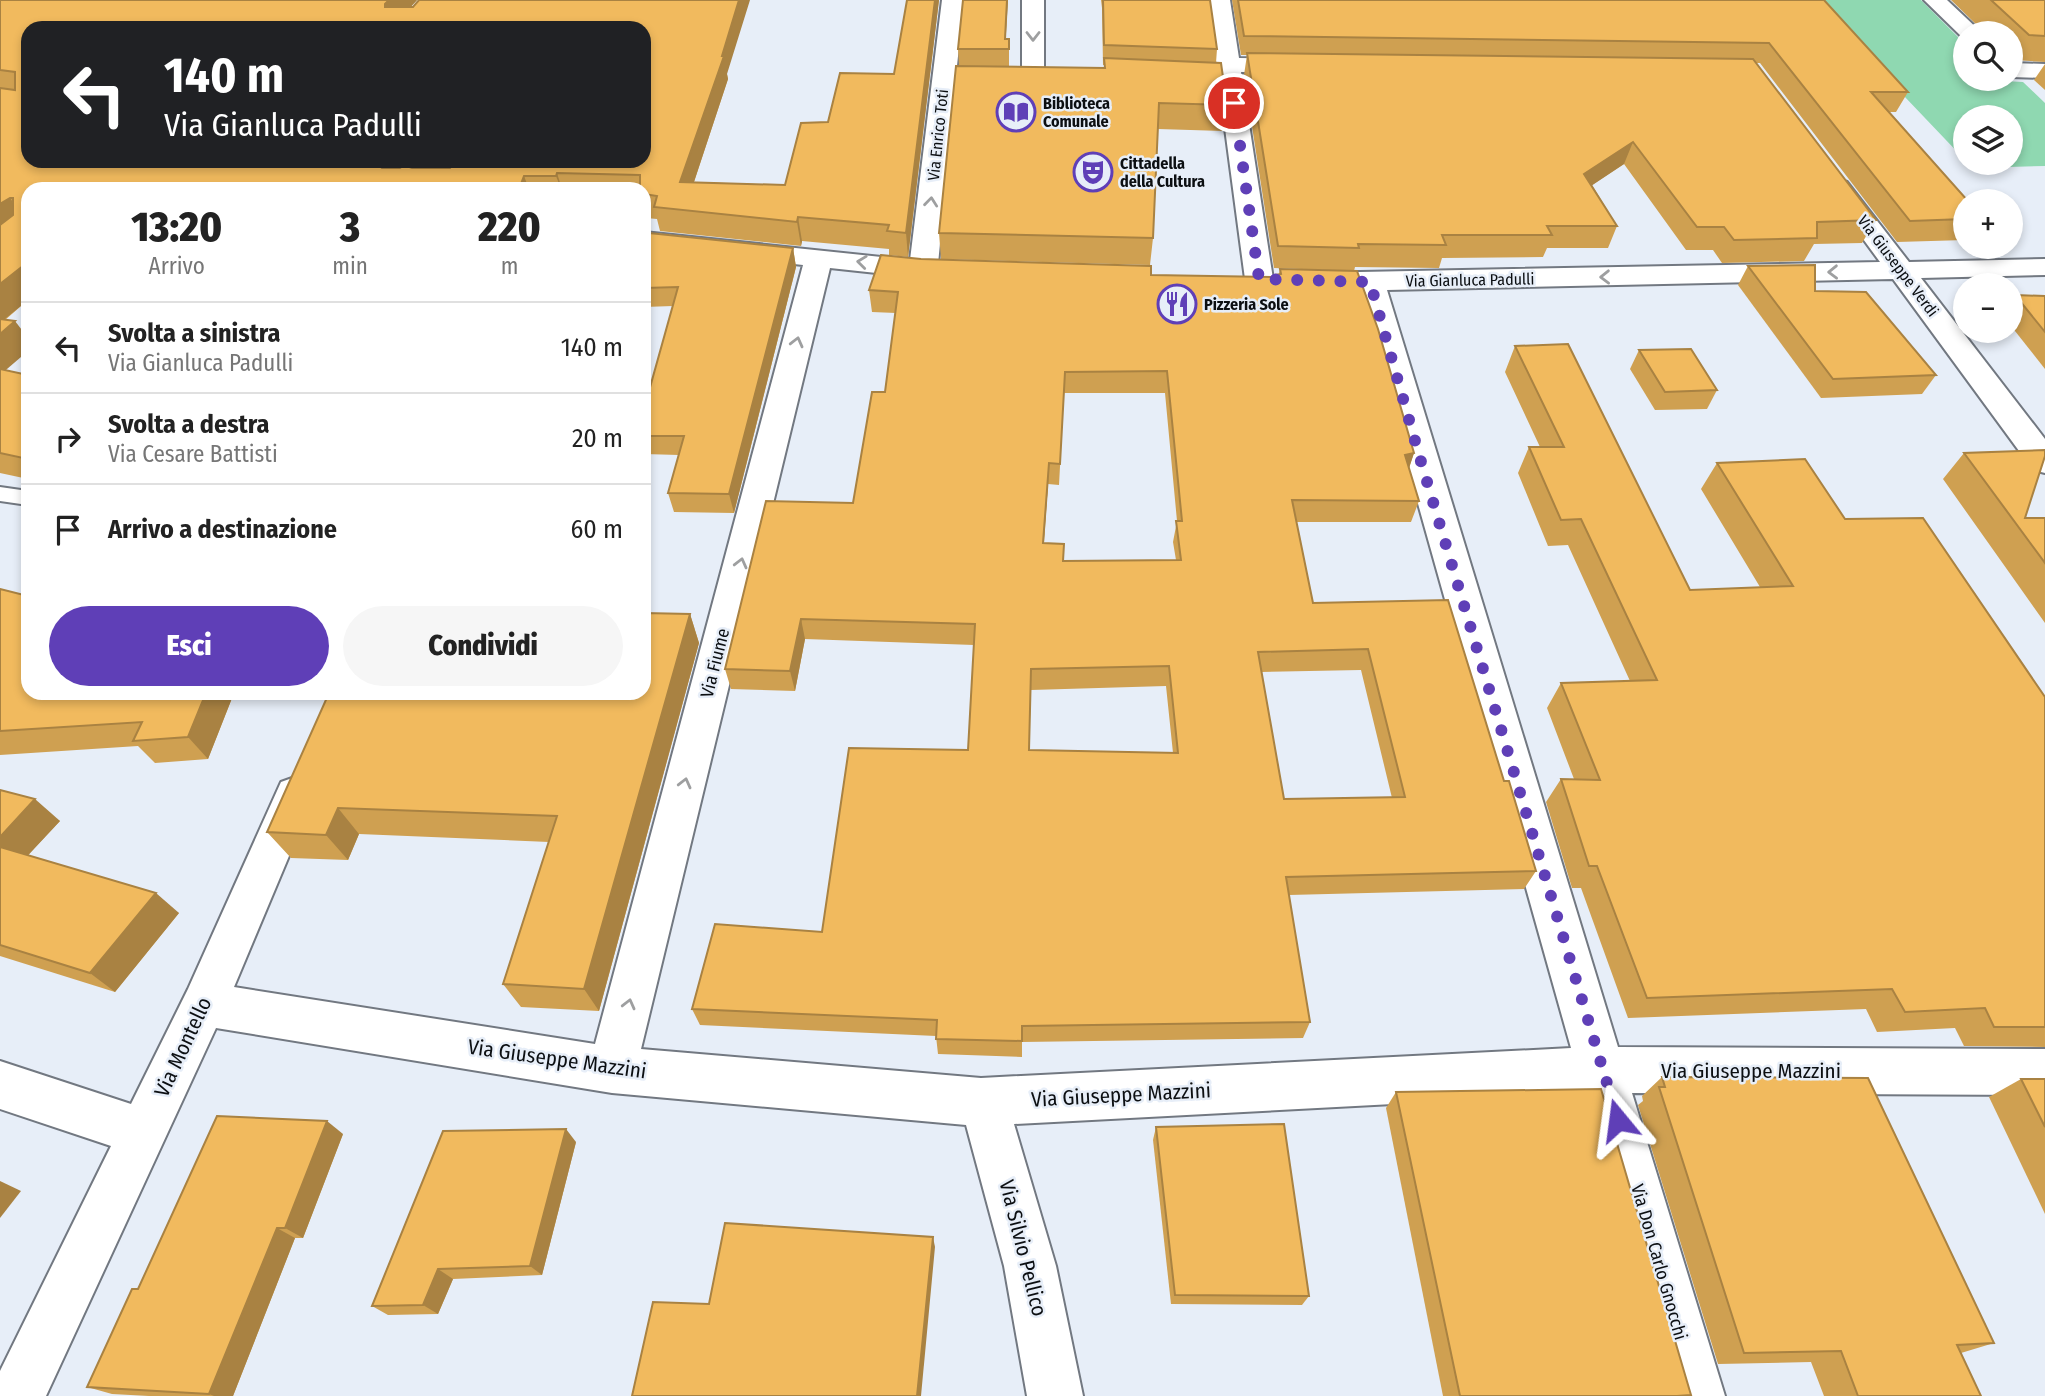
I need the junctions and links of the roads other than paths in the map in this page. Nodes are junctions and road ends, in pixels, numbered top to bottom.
1 (953, 0) edge
2 (1033, 0) edge
3 (1219, 0) edge
4 (1935, 0) edge
5 (1958, 21) edge
6 (1324, 66) edge
7 (1033, 71) junction
8 (2023, 71) edge
9 (2045, 71) edge
10 (1060, 72) edge
11 (1229, 72) junction
12 (1204, 78) edge
13 (943, 82) junction
14 (1826, 171) edge
15 (651, 241) edge
16 (819, 257) junction
17 (2045, 267) edge
18 (923, 270) junction
19 (951, 271) edge
20 (1901, 271) junction
21 (1370, 282) junction
22 (2045, 462) edge
23 (0, 494) edge
24 (21, 497) edge
25 (312, 755) edge
26 (204, 1004) junction
27 (612, 1070) junction
28 (1603, 1070) junction
29 (2045, 1072) edge
30 (0, 1085) edge
31 (981, 1102) junction
32 (143, 1132) junction
33 (17, 1396) edge
34 (1055, 1396) edge
35 (1697, 1396) edge

1 - 13 street, Via Enrico Toti
2 -> 7 street
3 - 11 street
4 - 5 street
6 - 11 street
7 - 10 street
7 - 13 street
8 - 9 street
11 - 12 street
11 - 21 street, Via Gianluca Padulli
18 -> 13 street, Via Enrico Toti
14 - 20 street, Via Giuseppe Verdi
15 - 16 street
18 -> 16 street
27 -> 16 street, Via Fiume
17 - 20 street, Via Gianluca Padulli
18 - 19 street
20 -> 21 street, Via Gianluca Padulli
20 - 22 street, Via Giuseppe Verdi
21 - 28 street, Via Don Carlo Gnocchi
23 - 24 lane
25 - 26 street, Via Montello
26 - 27 street, Via Giuseppe Mazzini
26 - 32 street, Via Montello
27 - 31 street, Via Giuseppe Mazzini
28 - 29 street, Via Giuseppe Mazzini
28 - 31 street, Via Giuseppe Mazzini
28 - 35 street, Via Don Carlo Gnocchi
30 - 32 street
31 - 34 street, Via Silvio Pellico
32 - 33 street, Via Montello

